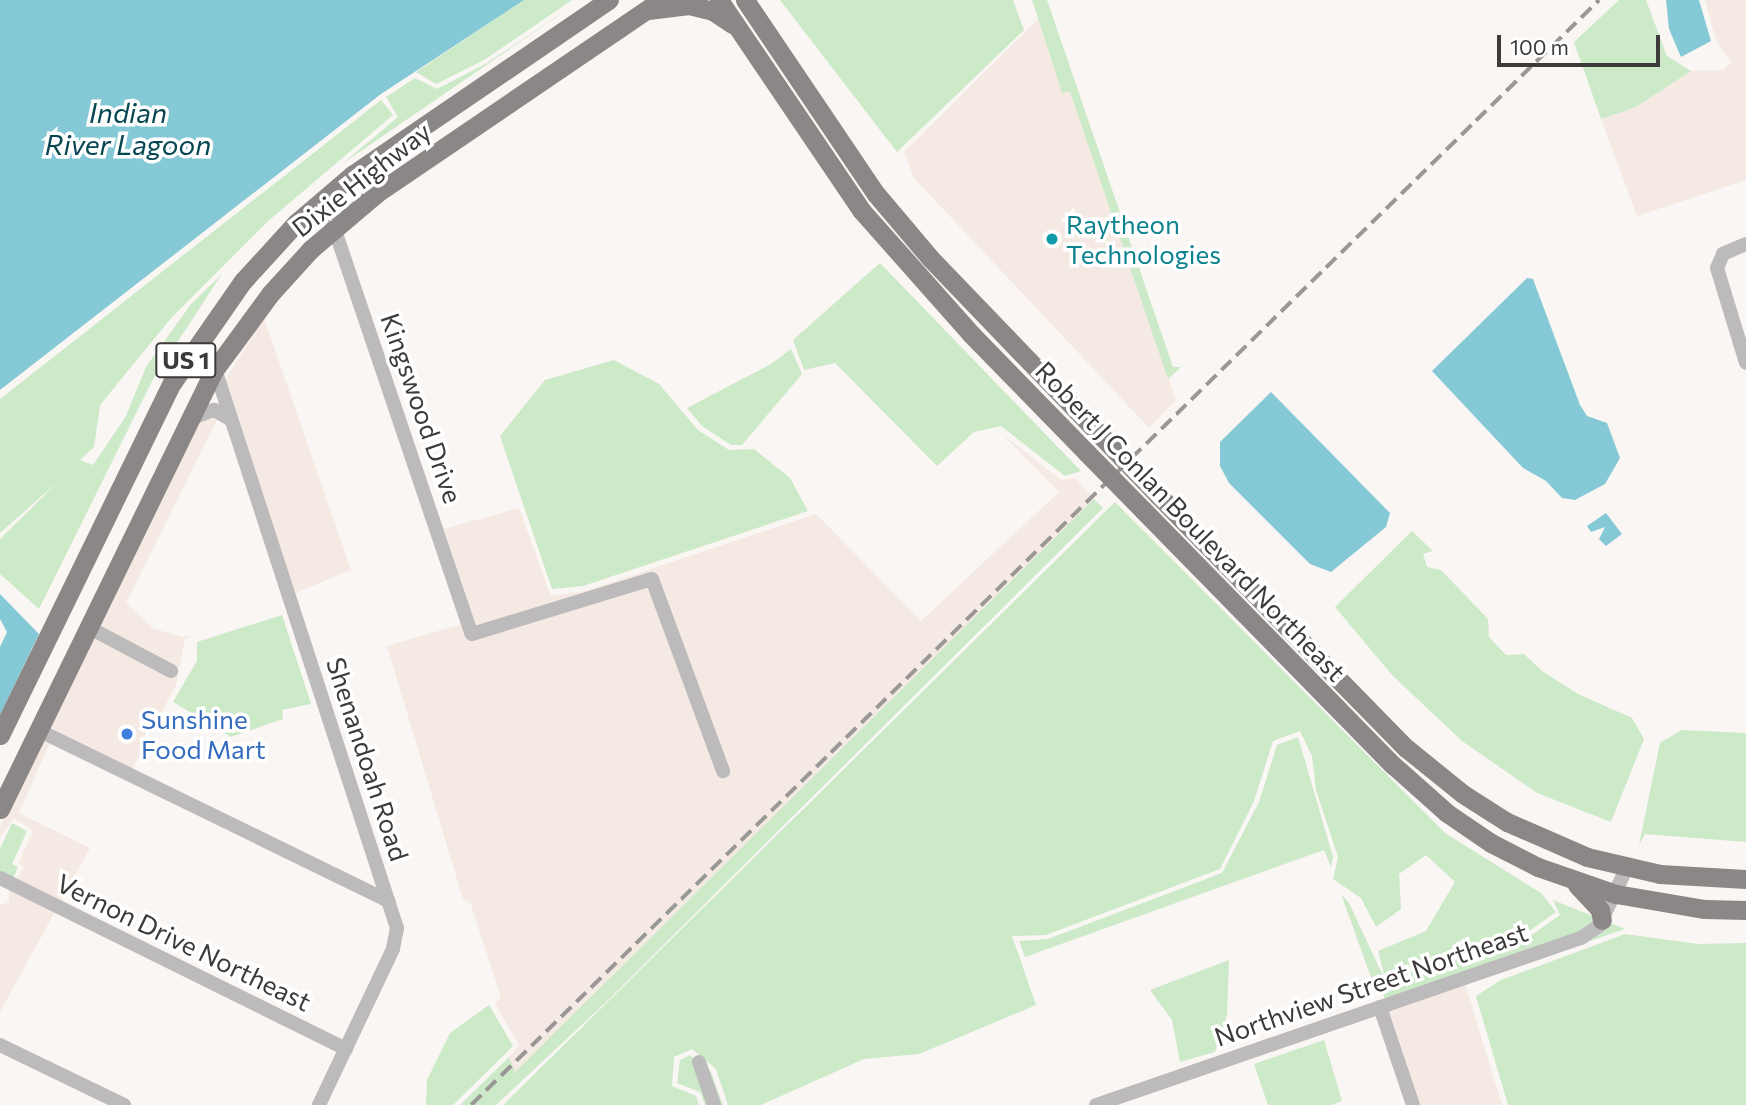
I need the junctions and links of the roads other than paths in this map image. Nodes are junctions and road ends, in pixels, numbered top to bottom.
1 (609, 0) edge
2 (719, 0) edge
3 (749, 4) edge
4 (654, 5) edge
5 (738, 28) junction
6 (324, 198) junction
7 (335, 227) junction
8 (1746, 244) edge
9 (1746, 363) edge
10 (215, 369) junction
11 (189, 420) junction
12 (232, 422) junction
13 (88, 627) junction
14 (171, 671) dead end
15 (22, 690) junction
16 (4, 728) edge
17 (38, 730) junction
18 (21, 766) junction
19 (723, 771) dead end
20 (0, 809) edge
21 (1627, 867) junction
22 (0, 878) edge
23 (1746, 878) edge
24 (1574, 882) junction
25 (1616, 894) junction
26 (389, 901) junction
27 (1746, 910) edge
28 (1602, 920) junction
29 (1380, 1007) junction
30 (0, 1045) edge
31 (346, 1049) junction
32 (699, 1062) dead end
33 (124, 1105) edge
34 (319, 1105) edge
35 (714, 1105) edge
36 (1096, 1105) edge
37 (1413, 1105) edge

1 - 6 main road, Dixie Highway / US 1
2 - 5 main road, Robert J Conlan Boulevard Northeast
3 - 21 main road, Robert J Conlan Boulevard Northeast, bridge
4 - 5 main road
4 - 7 main road, Dixie Highway / US 1
5 - 24 main road, Robert J Conlan Boulevard Northeast, bridge
6 - 7 street, Kingswood Drive
6 - 15 main road, Dixie Highway / US 1
7 - 10 main road, Dixie Highway / US 1
7 - 19 street, Kingswood Drive
8 - 9 street
10 - 11 main road, Dixie Highway / US 1
10 - 12 street, Shenandoah Road
11 - 12 street
11 - 13 main road, Dixie Highway / US 1
12 - 26 street, Shenandoah Road
13 - 14 street
13 - 17 main road, Dixie Highway / US 1
15 - 16 main road, Dixie Highway / US 1
15 - 17 main road
16 - 18 main road
17 - 18 main road, Dixie Highway / US 1
17 - 26 street
18 - 20 main road, Dixie Highway / US 1
21 - 23 main road, Robert J Conlan Boulevard Northeast
21 - 25 street, Northview Street Northeast
22 - 31 street, Vernon Drive Northeast
24 - 25 main road, Robert J Conlan Boulevard Northeast
24 - 28 main road
25 - 27 main road, Robert J Conlan Boulevard Northeast
25 - 28 street, Northview Street Northeast
26 - 31 street, Shenandoah Road
28 - 29 street, Northview Street Northeast
29 - 36 street, Northview Street Northeast
29 - 37 street
30 - 33 street
31 - 34 street, Shenandoah Road
32 - 35 street

